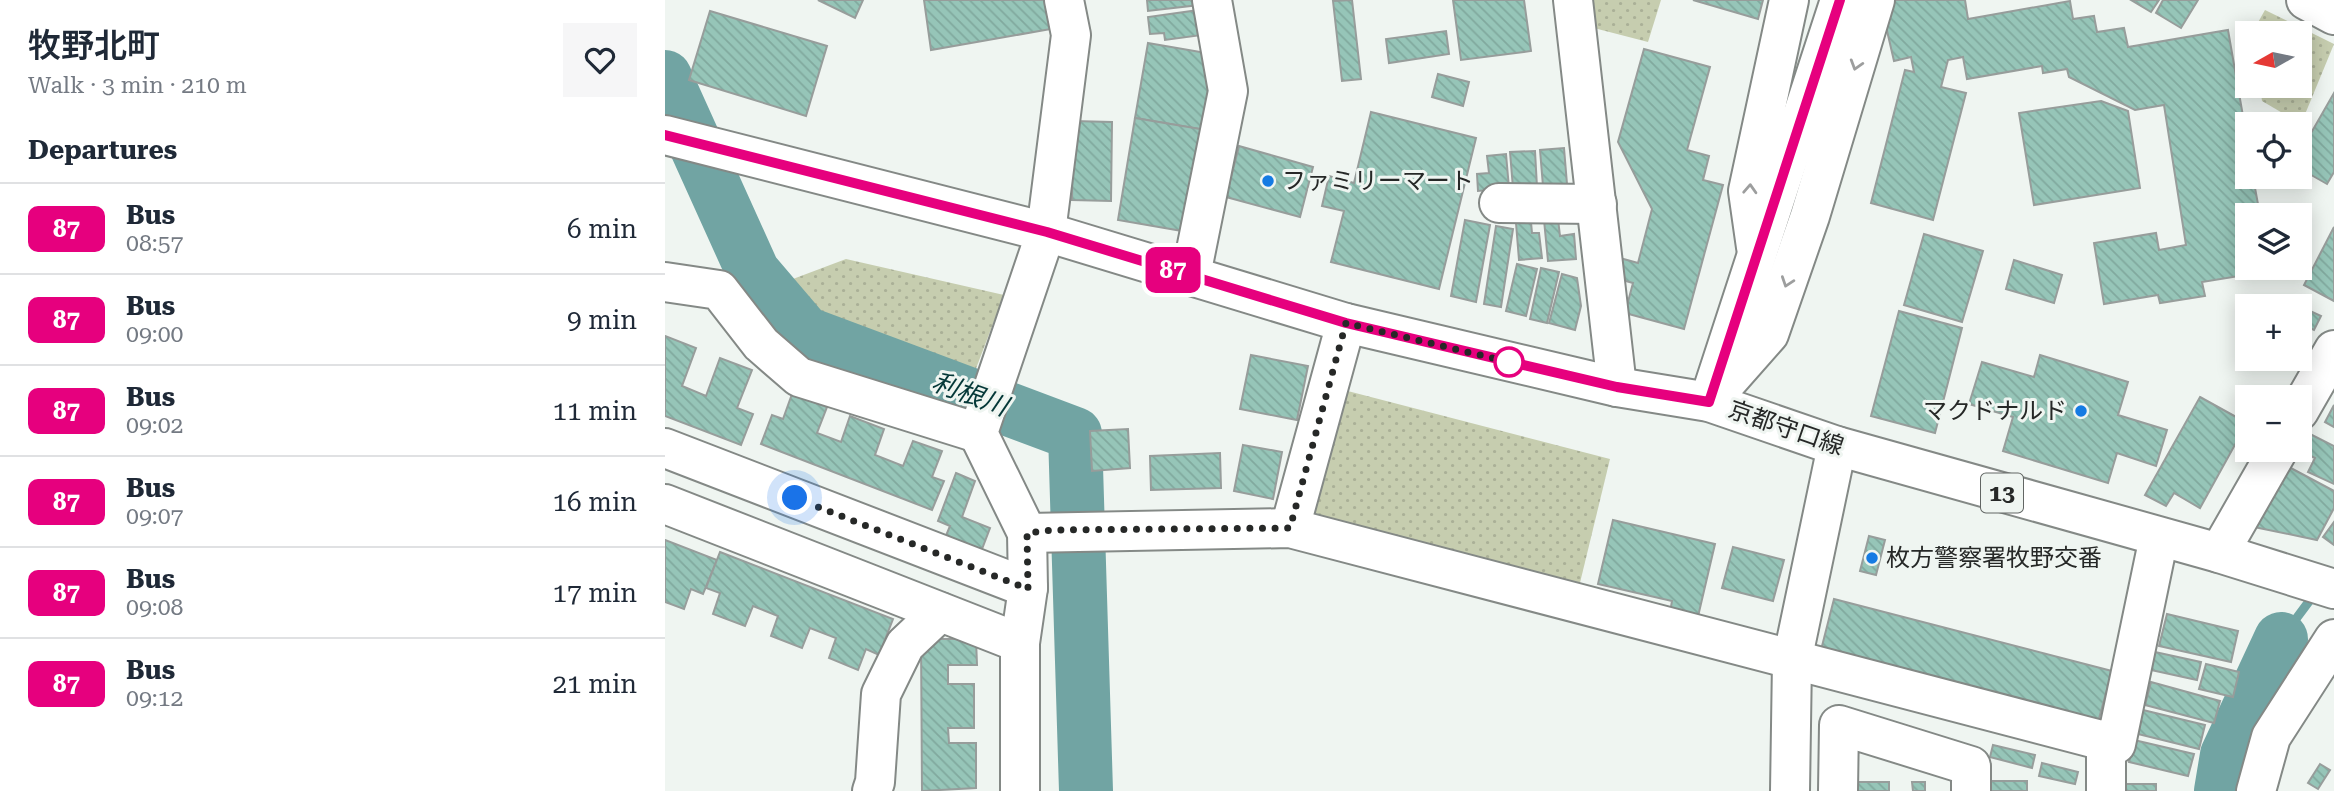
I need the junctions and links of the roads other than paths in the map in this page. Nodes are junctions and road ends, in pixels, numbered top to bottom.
1 (1064, 0) edge
2 (1212, 0) edge
3 (1573, 0) edge
4 (1789, 0) edge
5 (1840, 0) edge
6 (1875, 0) edge
7 (2306, 0) edge
8 (2334, 15) edge
9 (665, 135) edge
10 (1499, 202) dead end
11 (1597, 204) junction
12 (1047, 232) junction
13 (1757, 256) junction
14 (1191, 275) junction
15 (665, 282) edge
16 (1346, 323) junction
17 (2334, 350) edge
18 (1617, 387) junction
19 (2312, 388) edge
20 (1709, 402) junction
21 (981, 426) junction
22 (1837, 446) junction
23 (665, 448) edge
24 (2271, 462) edge
25 (665, 504) edge
26 (1290, 528) junction
27 (1057, 531) junction
28 (2159, 537) junction
29 (2219, 553) junction
30 (1028, 589) junction
31 (2334, 589) edge
32 (940, 612) junction
33 (2334, 639) edge
34 (1020, 643) junction
35 (1792, 661) junction
36 (2106, 742) junction
37 (871, 791) edge
38 (1020, 791) edge
39 (1790, 791) edge
40 (1838, 791) edge
41 (1971, 791) edge
42 (2106, 791) edge
43 (2256, 791) edge

1 - 12 street
2 - 14 street
3 - 11 street
13 -> 4 street
5 - 13 street
6 -> 20 street
7 - 8 street
9 - 12 street, 京都守口線 / 13
10 - 11 street
11 - 18 street
12 - 14 street, 京都守口線 / 13
12 - 21 street
13 - 20 street
14 - 16 street, 京都守口線 / 13
15 - 21 street
16 - 18 street, 京都守口線 / 13
16 - 26 street
17 - 19 street
18 - 20 street, 京都守口線 / 13
20 - 22 street, 京都守口線 / 13
21 - 27 street
22 - 28 street, 京都守口線 / 13
22 - 35 street
23 - 30 street
24 - 29 street
25 - 32 street
26 - 27 street
26 - 35 street
27 - 30 street
28 - 29 street, 京都守口線 / 13
28 - 36 street
29 - 31 street, 京都守口線 / 13
30 - 34 street
32 - 34 street
32 - 37 street
33 - 43 street
34 - 38 street
35 - 36 street
35 - 39 street
36 - 42 street
40 - 41 street

